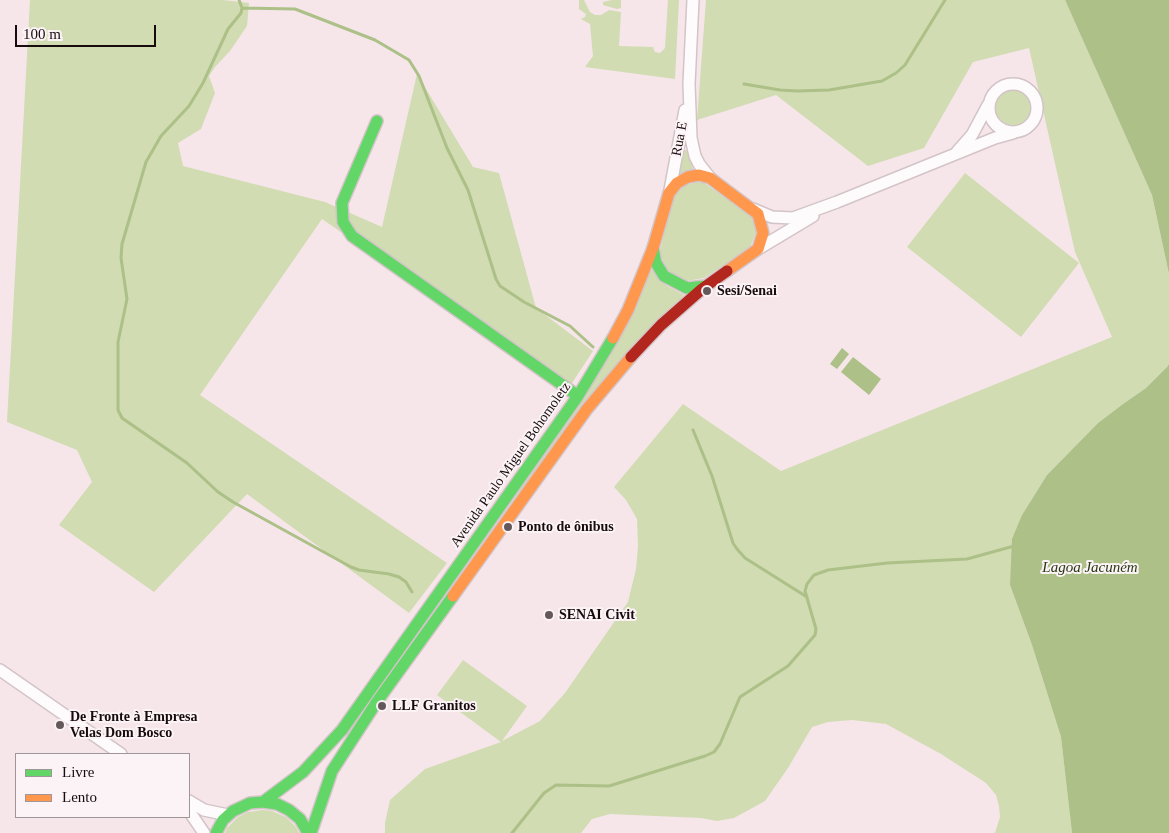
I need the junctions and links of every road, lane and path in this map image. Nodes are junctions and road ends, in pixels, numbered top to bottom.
1 (693, 0) edge
2 (689, 84) junction
3 (990, 101) junction
4 (377, 121) dead end
5 (1013, 132) junction
6 (954, 154) junction
7 (710, 178) junction
8 (669, 193) junction
9 (837, 202) junction
10 (754, 209) junction
11 (653, 248) junction
12 (758, 249) junction
13 (706, 286) junction
14 (578, 396) junction
15 (0, 670) edge
16 (119, 753) edge
17 (190, 801) edge
18 (263, 802) junction
19 (190, 812) edge
20 (228, 815) junction
21 (204, 833) edge
22 (216, 833) edge
23 (310, 833) edge

1 - 2 street, Rua E
2 - 7 street, Rua E
2 - 8 street, Rua E
3 - 5 street
3 - 5 street
3 - 6 street, Avenida Paulo Miguel Bohomoletz
4 - 14 street
5 - 6 street, Avenida Paulo Miguel Bohomoletz
6 - 9 street, Avenida Paulo Miguel Bohomoletz
7 - 8 street
7 - 10 street, Avenida Paulo Miguel Bohomoletz
8 - 11 street, Avenida Paulo Miguel Bohomoletz
9 - 10 street, Avenida Paulo Miguel Bohomoletz
9 - 12 street, Avenida Paulo Miguel Bohomoletz
10 - 12 street
11 - 13 street
11 - 14 street, Avenida Paulo Miguel Bohomoletz
12 - 13 street, Avenida Paulo Miguel Bohomoletz
13 - 23 street, Avenida Paulo Miguel Bohomoletz
14 - 18 street, Avenida Paulo Miguel Bohomoletz
15 - 16 street
17 - 20 street
18 - 20 street
18 - 23 street
19 - 21 street
20 - 22 street

